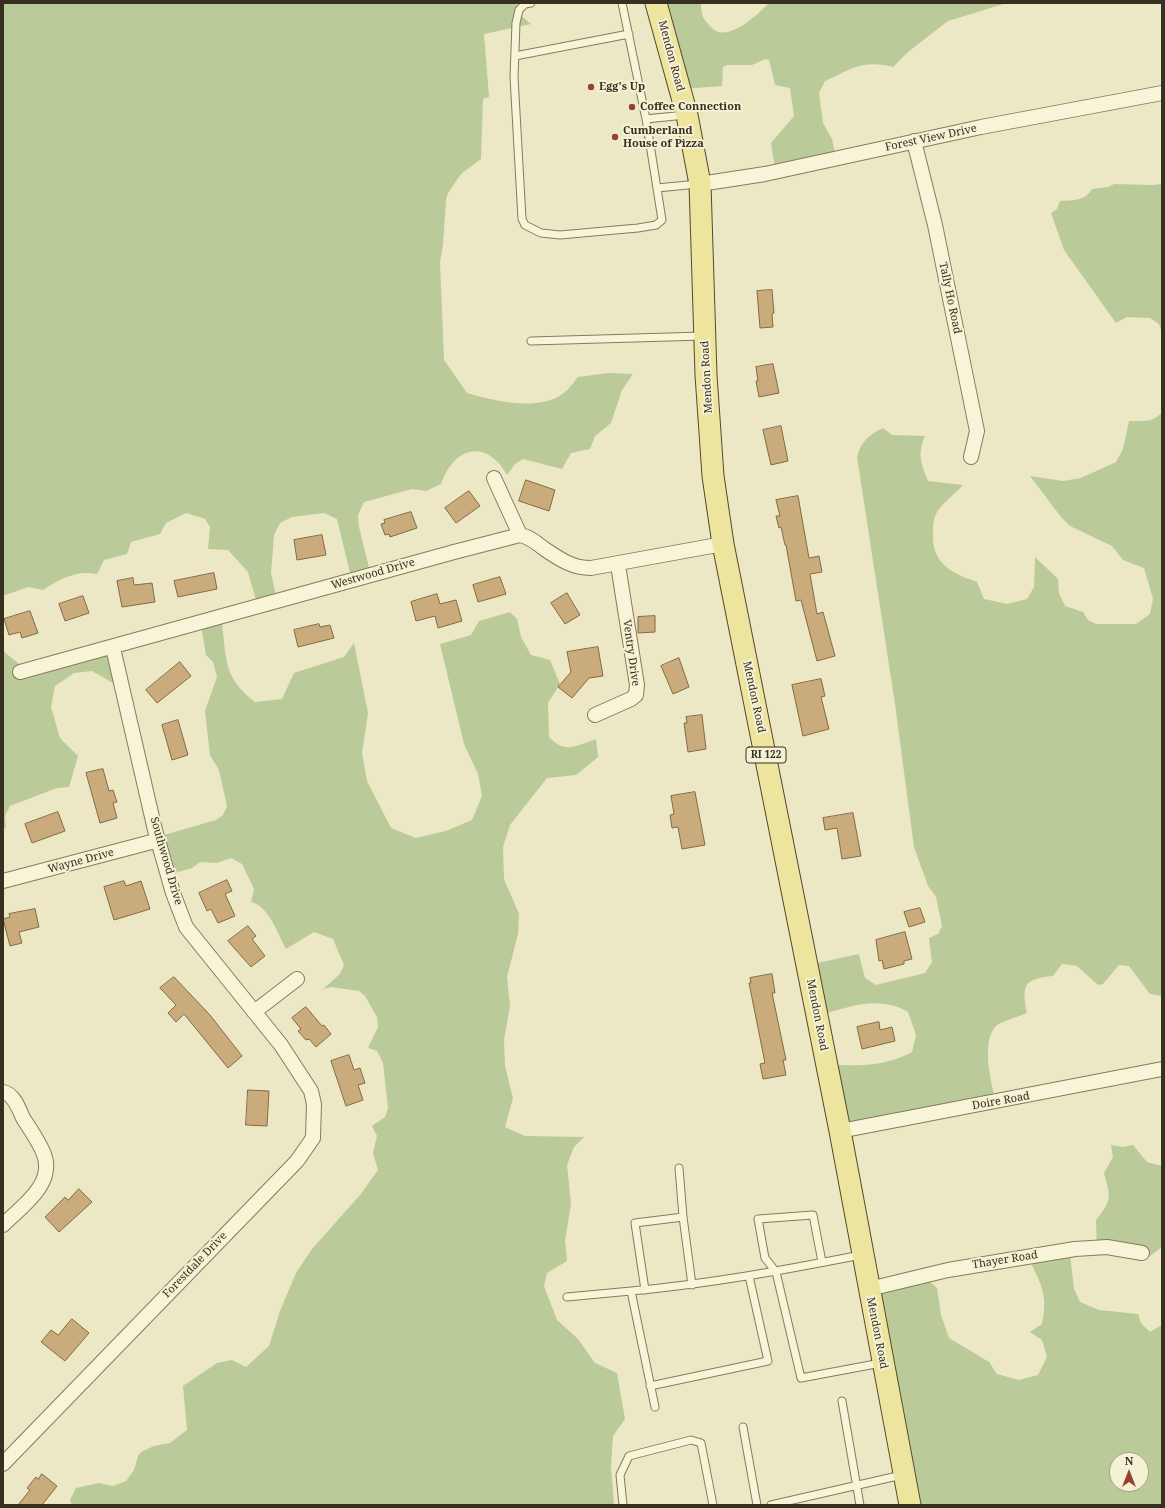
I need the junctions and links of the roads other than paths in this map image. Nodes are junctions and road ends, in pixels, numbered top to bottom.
1 (530, 3) edge
2 (622, 3) edge
3 (656, 3) edge
4 (629, 34) junction
5 (515, 56) junction
6 (1162, 93) edge
7 (687, 114) junction
8 (646, 118) junction
9 (914, 141) junction
10 (700, 184) junction
11 (657, 188) junction
12 (705, 336) junction
13 (531, 341) dead end
14 (971, 456) dead end
15 (494, 478) dead end
16 (520, 535) junction
17 (723, 544) junction
18 (618, 565) junction
19 (113, 648) junction
20 (20, 672) dead end
21 (595, 715) dead end
22 (159, 840) junction
23 (3, 881) edge
24 (297, 979) dead end
25 (254, 1012) junction
26 (281, 1045) joint
27 (1162, 1069) edge
28 (3, 1092) edge
29 (840, 1131) junction
30 (679, 1168) dead end
31 (683, 1217) junction
32 (3, 1225) edge
33 (1142, 1253) dead end
34 (863, 1254) junction
35 (822, 1262) junction
36 (776, 1272) junction
37 (749, 1276) junction
38 (692, 1285) junction
39 (869, 1289) junction
40 (646, 1290) junction
41 (631, 1291) junction
42 (567, 1297) dead end
43 (883, 1362) junction
44 (650, 1386) junction
45 (842, 1402) dead end
46 (654, 1407) dead end
47 (743, 1427) dead end
48 (3, 1464) edge
49 (904, 1474) junction
50 (856, 1486) junction
51 (623, 1505) edge
52 (713, 1505) edge
53 (757, 1505) edge
54 (771, 1505) edge
55 (860, 1505) edge
56 (910, 1505) edge

1 - 5 lane
2 - 4 lane
3 - 7 main road, Mendon Road / RI 122
4 - 5 lane
4 - 8 lane
5 - 11 lane
6 - 9 street, Forest View Drive
7 - 8 lane
7 - 10 main road, Mendon Road / RI 122
8 - 11 lane
9 - 10 street, Forest View Drive
9 - 14 street, Tally Ho Road
10 - 11 lane
10 - 12 main road, Mendon Road / RI 122
12 - 13 lane
12 - 17 main road, Mendon Road / RI 122
15 - 16 street
16 - 18 street
16 - 19 street, Westwood Drive
17 - 18 street
17 - 29 main road, Mendon Road / RI 122
18 - 21 street, Ventry Drive
19 - 20 street, Westwood Drive
19 - 22 street, Southwood Drive
22 - 23 street, Wayne Drive
22 - 25 street, Southwood Drive
24 - 25 street
25 - 26 street, Southwood Drive
26 - 48 street, Forestdale Drive
27 - 29 street, Doire Road
28 - 32 street
29 - 34 main road, Mendon Road / RI 122
30 - 31 lane
31 - 38 lane
31 - 40 lane
33 - 39 street, Thayer Road
34 - 35 lane
34 - 39 main road, Mendon Road / RI 122
35 - 36 lane
35 - 36 lane
36 - 37 lane
36 - 43 lane
37 - 38 lane
37 - 44 lane
38 - 40 lane
39 - 43 main road, Mendon Road / RI 122
40 - 41 lane
41 - 42 lane
41 - 44 lane
43 - 49 main road, Mendon Road / RI 122
44 - 46 lane
45 - 50 lane
47 - 53 lane
49 - 50 lane
49 - 56 main road, Mendon Road / RI 122
50 - 54 lane
50 - 55 lane
51 - 52 lane

